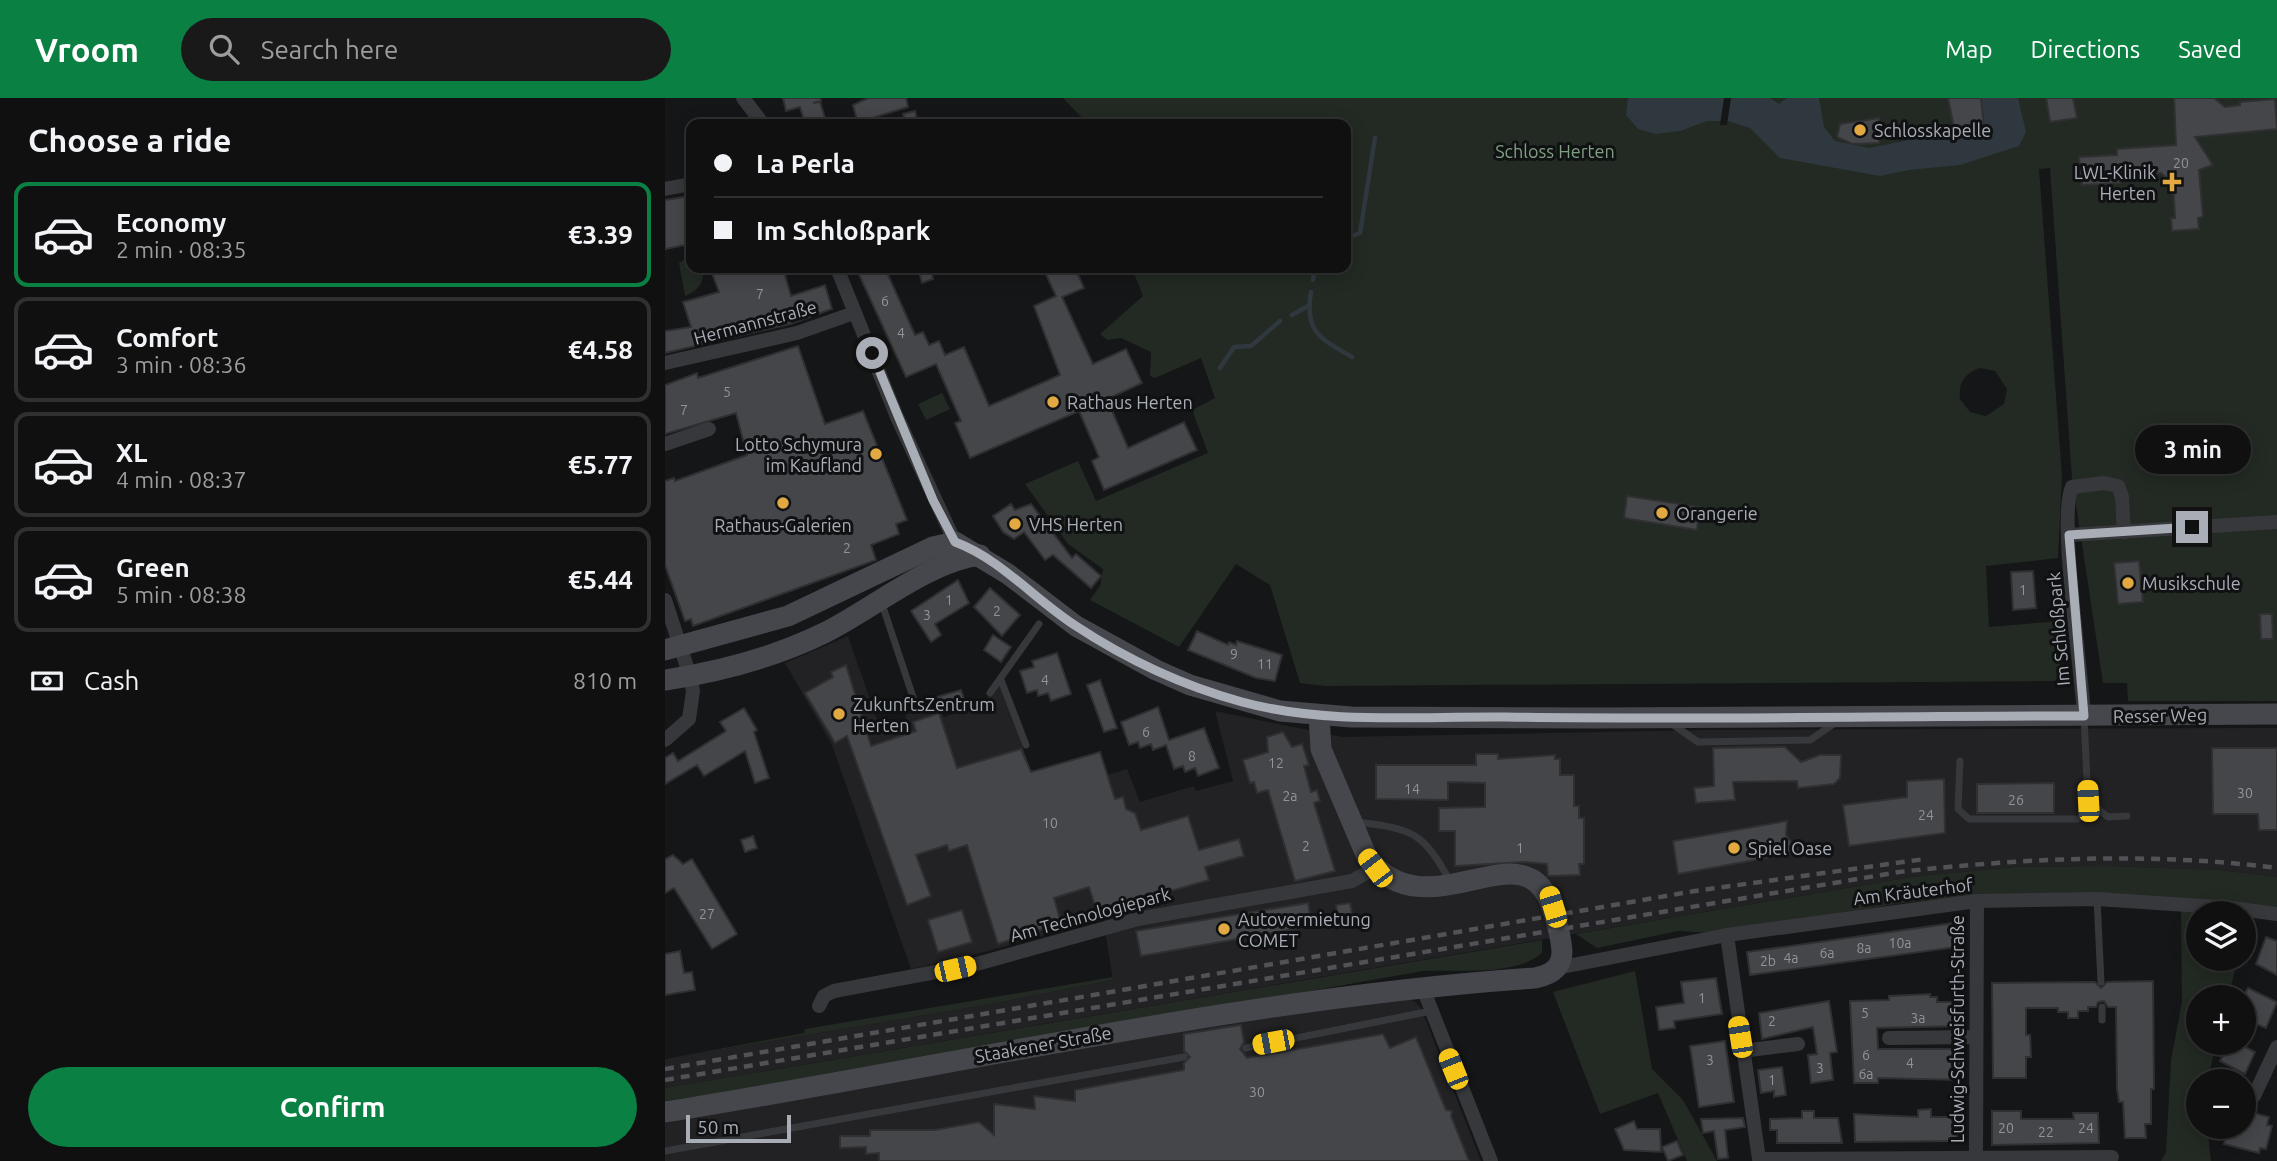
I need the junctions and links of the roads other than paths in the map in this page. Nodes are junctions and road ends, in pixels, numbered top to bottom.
1 (743, 98) edge
2 (759, 119) edge
3 (686, 185) edge
4 (665, 189) edge
5 (839, 273) edge
6 (854, 313) junction
7 (665, 363) edge
8 (709, 429) dead end
9 (665, 444) edge
10 (2277, 522) edge
11 (2124, 532) junction
12 (2069, 535) junction
13 (955, 542) junction
14 (980, 555) junction
15 (665, 600) edge
16 (881, 602) junction
17 (1039, 624) dead end
18 (673, 649) edge
19 (690, 676) junction
20 (665, 680) edge
21 (1001, 680) junction
22 (990, 693) dead end
23 (915, 703) dead end
24 (2277, 714) edge
25 (1319, 715) junction
26 (2084, 716) junction
27 (665, 740) edge
28 (1026, 745) dead end
29 (1960, 761) dead end
30 (2095, 807) junction
31 (2127, 817) dead end
32 (1351, 822) junction
33 (1375, 868) junction
34 (1452, 884) junction
35 (2097, 898) junction
36 (1977, 901) junction
37 (2277, 914) edge
38 (1727, 936) junction
39 (1557, 968) junction
40 (2101, 982) dead end
41 (1422, 986) junction
42 (819, 1006) dead end
43 (2102, 1007) dead end
44 (1431, 1011) junction
45 (2102, 1020) dead end
46 (1976, 1037) junction
47 (1889, 1038) dead end
48 (1798, 1044) dead end
49 (2277, 1047) edge
50 (1245, 1048) dead end
51 (1742, 1051) junction
52 (1184, 1057) dead end
53 (2256, 1092) edge
54 (665, 1112) edge
55 (665, 1151) edge
56 (2112, 1157) dead end
57 (1976, 1158) junction
58 (1491, 1161) edge

1 - 2 street
3 - 4 street
5 - 6 street
6 - 7 street, Hermannstraße
6 - 13 street
8 - 9 street
10 - 11 street
11 - 12 street
11 - 12 street, Im Schloßpark
12 - 26 street, Im Schloßpark
13 - 14 main road, Resser Weg
13 - 18 main road
14 - 16 main road
14 - 25 main road, Resser Weg
15 - 18 street
16 - 19 main road
16 - 23 lane
17 - 21 lane
18 - 19 street
19 - 20 main road
19 - 27 street
21 - 22 lane
21 - 28 lane
24 - 26 main road, Resser Weg
25 - 26 main road, Resser Weg
25 - 32 main road
26 - 30 lane, Im Schloßpark
29 - 30 lane
30 - 31 lane
32 - 33 main road
32 - 34 lane
33 - 34 main road
33 - 42 street, Am Technologiepark
34 - 39 main road
35 - 36 street, Am Kräuterhof
35 - 37 street, Am Kräuterhof
35 - 40 lane
36 - 38 street, Am Kräuterhof
36 - 46 street, Ludwig-Schweisfurth-Straße
38 - 39 street, Am Kräuterhof
38 - 51 street, Ludwig-Schweisfurth-Straße
39 - 41 main road, Staakener Straße
41 - 44 street
41 - 54 main road, Staakener Straße
43 - 45 lane
44 - 50 lane
44 - 58 street
46 - 47 street
46 - 57 street, Ludwig-Schweisfurth-Straße
48 - 51 street
49 - 53 street
51 - 57 street, Ludwig-Schweisfurth-Straße
52 - 55 lane
56 - 57 street, Ludwig-Schweisfurth-Straße

